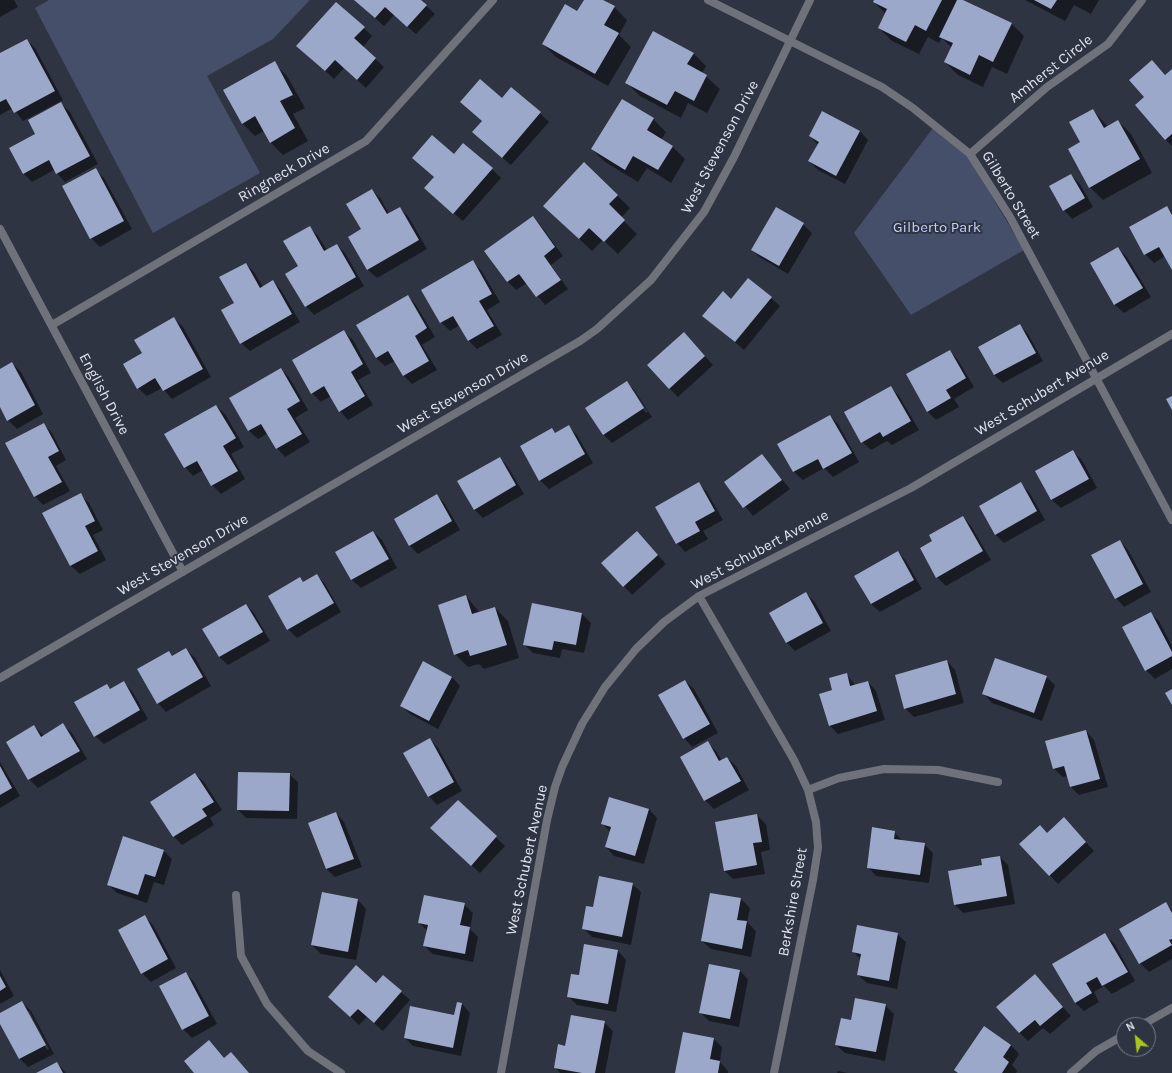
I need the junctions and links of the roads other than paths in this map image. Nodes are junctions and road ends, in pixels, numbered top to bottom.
1 (493, 0) edge
2 (708, 0) edge
3 (810, 0) edge
4 (1142, 0) edge
5 (790, 40) junction
6 (970, 154) junction
7 (0, 229) edge
8 (52, 325) junction
9 (1172, 334) edge
10 (1096, 377) junction
11 (1172, 520) edge
12 (183, 572) junction
13 (699, 596) junction
14 (0, 678) edge
15 (998, 782) dead end
16 (808, 790) junction
17 (236, 895) dead end
18 (1172, 1008) edge
19 (1156, 1017) edge
20 (1116, 1040) edge
21 (341, 1073) edge
22 (501, 1073) edge
23 (774, 1073) edge
24 (1071, 1073) edge

1 - 8 street, Ringneck Drive
2 - 5 street, Gilberto Street
3 - 5 street, West Stevenson Drive
4 - 6 street, Amherst Circle
5 - 6 street, Gilberto Street
5 - 12 street, West Stevenson Drive
6 - 10 street, Gilberto Street
7 - 8 street, English Drive
8 - 12 street, English Drive
9 - 10 street, West Schubert Avenue
10 - 11 street, Gilberto Street
10 - 13 street, West Schubert Avenue
12 - 14 street, West Stevenson Drive
13 - 16 street, Berkshire Street
13 - 22 street, West Schubert Avenue
15 - 16 street
16 - 23 street, Berkshire Street
17 - 21 street
18 - 19 street
20 - 24 street

